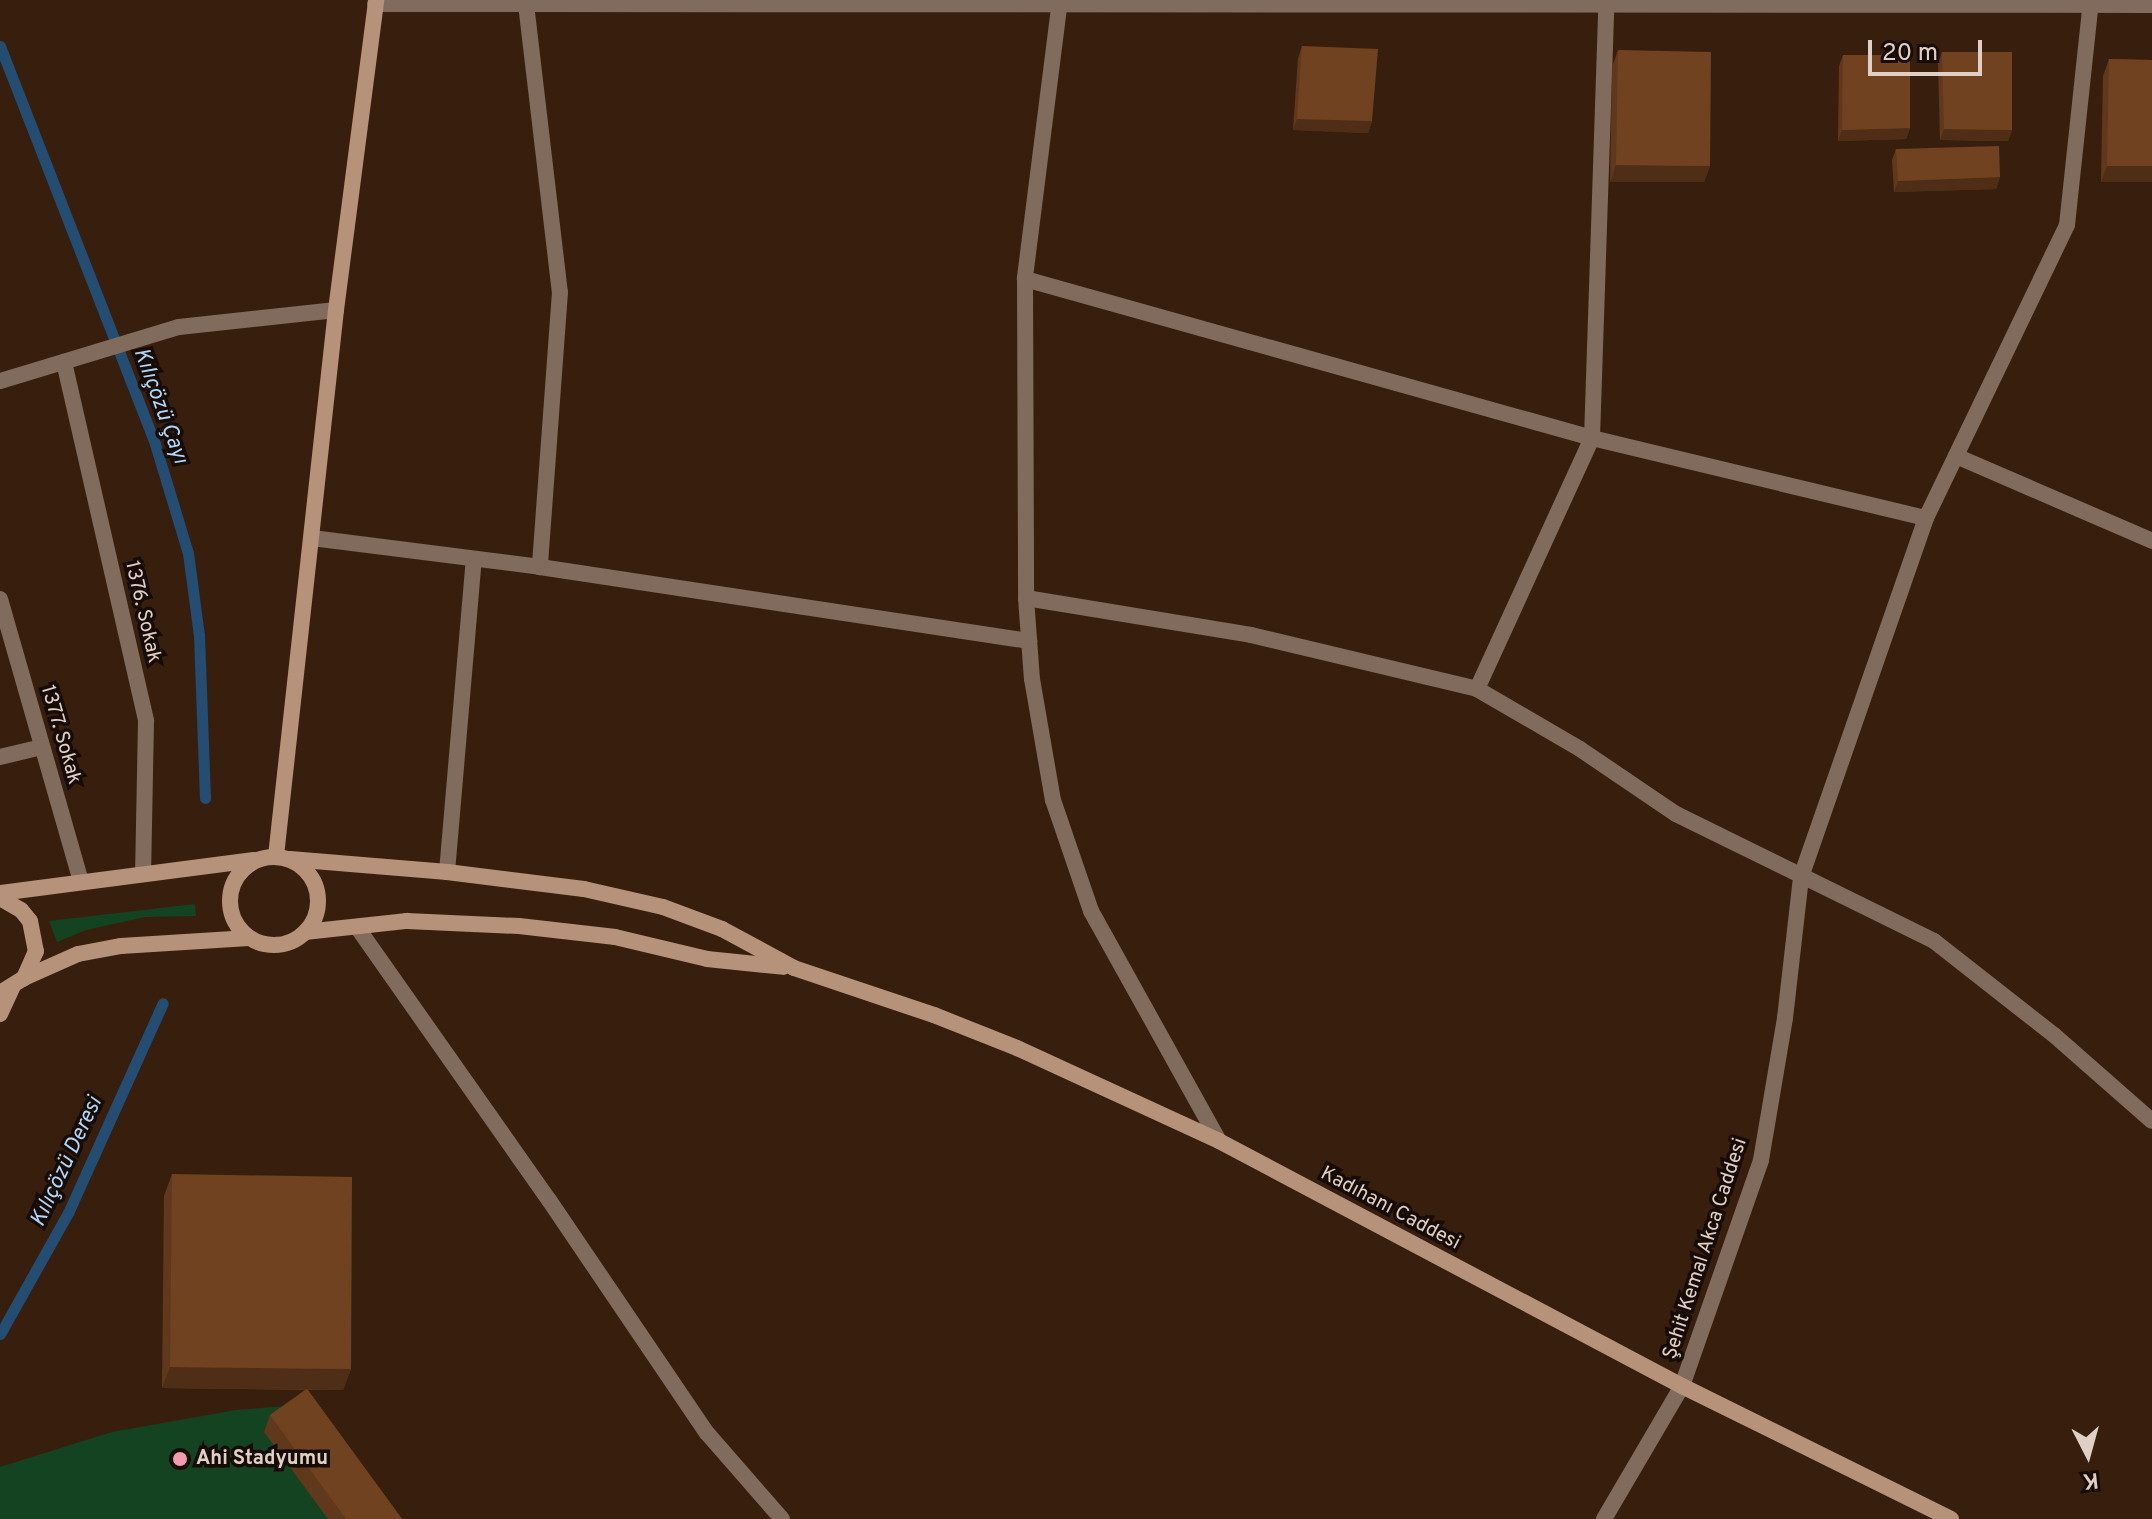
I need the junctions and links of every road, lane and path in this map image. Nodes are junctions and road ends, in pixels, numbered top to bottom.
1 (376, 2) edge
2 (1059, 2) edge
3 (1514, 2) edge
4 (2091, 2) edge
5 (526, 4) junction
6 (1606, 5) junction
7 (2152, 5) edge
8 (1025, 279) junction
9 (336, 310) junction
10 (64, 362) junction
11 (0, 381) edge
12 (1592, 438) junction
13 (1956, 456) junction
14 (1926, 518) junction
15 (312, 538) junction
16 (2152, 541) edge
17 (474, 559) junction
18 (540, 567) junction
19 (1026, 598) junction
20 (0, 599) edge
21 (1029, 641) junction
22 (1477, 689) junction
23 (42, 747) junction
24 (0, 757) edge
25 (275, 858) junction
26 (447, 872) junction
27 (143, 874) junction
28 (1801, 877) junction
29 (81, 882) junction
30 (0, 896) edge
31 (357, 927) junction
32 (305, 932) junction
33 (249, 938) junction
34 (794, 968) junction
35 (12, 986) edge
36 (0, 1014) edge
37 (2152, 1121) edge
38 (1219, 1141) junction
39 (1682, 1386) junction
40 (782, 1519) edge
41 (1604, 1519) edge
42 (1951, 1519) edge

1 - 5 street
1 - 9 main road
2 - 3 street
2 - 5 street
2 - 8 street
3 - 6 street
4 - 6 street
4 - 7 street
4 - 13 street, Şehit Kemal Akca Caddesi
5 - 18 street
6 - 12 street
8 - 12 street
8 - 19 street
9 - 10 street
9 - 15 main road
10 - 11 street
10 - 27 street, 1376. Sokak
12 - 14 street
12 - 22 street
13 - 14 street, Şehit Kemal Akca Caddesi
13 - 16 street
14 - 28 street, Şehit Kemal Akca Caddesi
15 - 17 street
15 - 25 main road
17 - 18 street
17 - 26 street
18 - 21 street
19 - 21 street
19 - 22 street
20 - 23 street, 1377. Sokak
21 - 38 street
22 - 28 street
23 - 24 street
23 - 29 street, 1377. Sokak
25 - 26 main road
25 - 27 main road
25 - 32 main road
25 - 33 main road
26 - 34 main road
27 - 29 main road
28 - 37 street
28 - 39 street, Şehit Kemal Akca Caddesi
29 - 30 main road
30 - 35 main road
31 - 32 main road
31 - 34 main road
31 - 40 street
32 - 33 main road
33 - 35 main road
34 - 38 main road, Kadıhanı Caddesi
35 - 36 main road
38 - 39 main road, Kadıhanı Caddesi
39 - 41 street, Şehit Kemal Akca Caddesi
39 - 42 main road, Kadıhanı Caddesi

